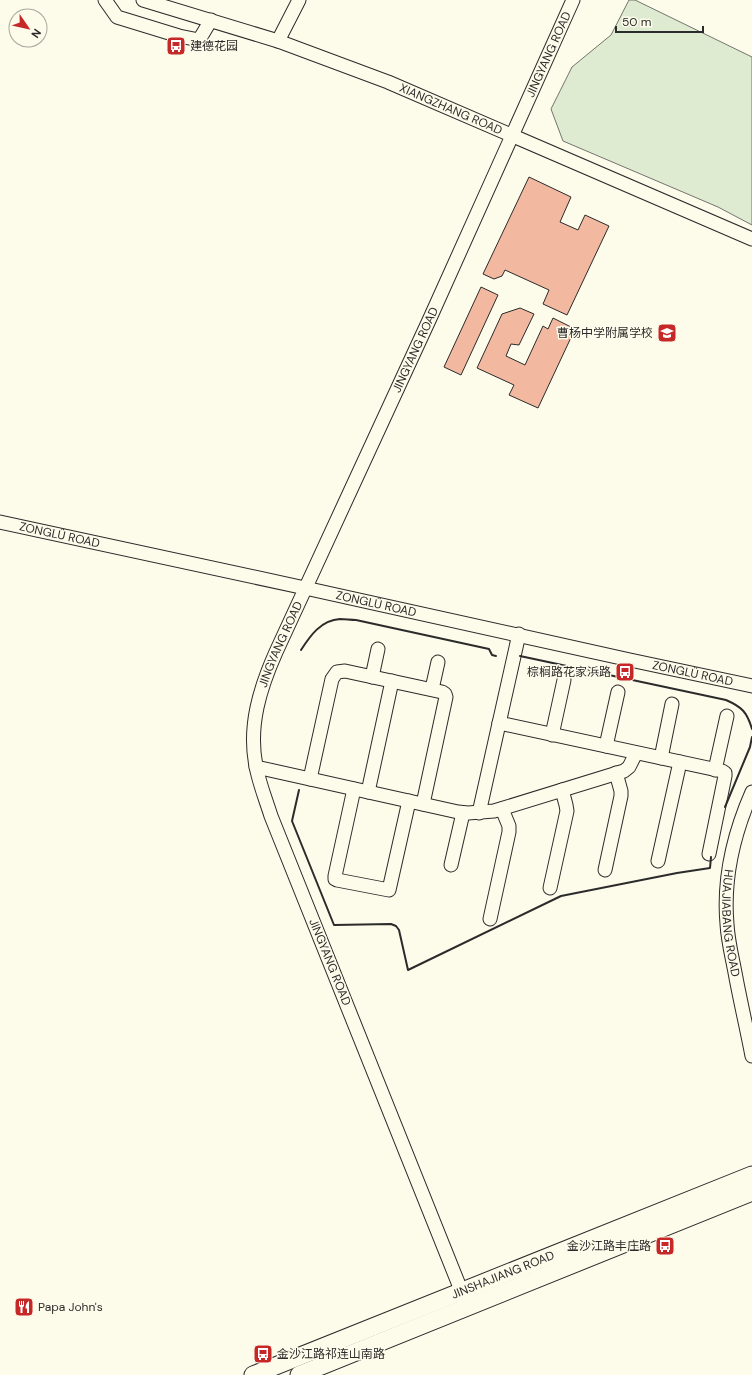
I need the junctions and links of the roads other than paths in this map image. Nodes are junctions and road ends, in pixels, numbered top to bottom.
1 (105, 0) edge
2 (142, 0) edge
3 (299, 0) edge
4 (573, 0) edge
5 (211, 20) junction
6 (278, 41) junction
7 (512, 136) junction
8 (752, 239) edge
9 (0, 522) edge
10 (305, 588) junction
11 (519, 634) junction
12 (378, 648) dead end
13 (438, 662) dead end
14 (372, 676) junction
15 (564, 680) dead end
16 (392, 681) junction
17 (752, 686) edge
18 (432, 689) junction
19 (618, 692) dead end
20 (672, 704) dead end
21 (727, 716) dead end
22 (499, 723) junction
23 (552, 735) junction
24 (606, 746) junction
25 (636, 753) junction
26 (660, 758) junction
27 (680, 762) junction
28 (256, 767) junction
29 (715, 770) junction
30 (616, 773) junction
31 (310, 779) junction
32 (354, 789) junction
33 (562, 790) junction
34 (368, 792) junction
35 (752, 792) edge
36 (409, 801) junction
37 (423, 804) junction
38 (502, 809) junction
39 (463, 813) junction
40 (479, 813) junction
41 (708, 854) dead end
42 (658, 861) dead end
43 (451, 865) dead end
44 (605, 870) dead end
45 (550, 888) dead end
46 (490, 919) dead end
47 (752, 1056) edge
48 (752, 1174) edge
49 (752, 1192) edge
50 (461, 1290) junction
51 (467, 1307) junction
52 (253, 1375) edge
53 (299, 1375) edge

1 - 5 street
2 - 5 street, XIANGZHANG ROAD
3 - 6 street
4 - 7 street, JINGYANG ROAD
5 - 6 street, XIANGZHANG ROAD
6 - 7 street, XIANGZHANG ROAD
7 - 8 street, XIANGZHANG ROAD
7 - 10 street, JINGYANG ROAD
9 - 10 street, ZONGLÜ ROAD
10 - 11 street, ZONGLÜ ROAD
10 - 28 street, JINGYANG ROAD
11 - 17 street, ZONGLÜ ROAD
11 - 22 street
12 - 14 street
13 - 18 street
14 - 16 street
14 - 31 street
15 - 23 street
16 - 18 street
16 - 34 street
18 - 37 street
19 - 24 street
20 - 26 street
21 - 29 street
22 - 23 street
22 - 40 street
23 - 24 street
24 - 25 street
25 - 26 street
25 - 30 street
26 - 27 street
27 - 29 street
27 - 42 street
28 - 31 street
28 - 50 street, JINGYANG ROAD
29 - 41 street
30 - 33 street
30 - 44 street
31 - 32 street
32 - 34 street
32 - 36 street
33 - 38 street
33 - 45 street
34 - 36 street
35 - 47 street, HUAJIABANG ROAD
36 - 37 street
37 - 39 street
38 - 40 street
38 - 46 street
39 - 40 street
39 - 43 street
48 - 50 main road, JINSHAJIANG ROAD
49 - 51 main road, JINSHAJIANG ROAD
50 - 51 street, JINGYANG ROAD
50 - 52 main road, JINSHAJIANG ROAD
51 - 53 main road, JINSHAJIANG ROAD

